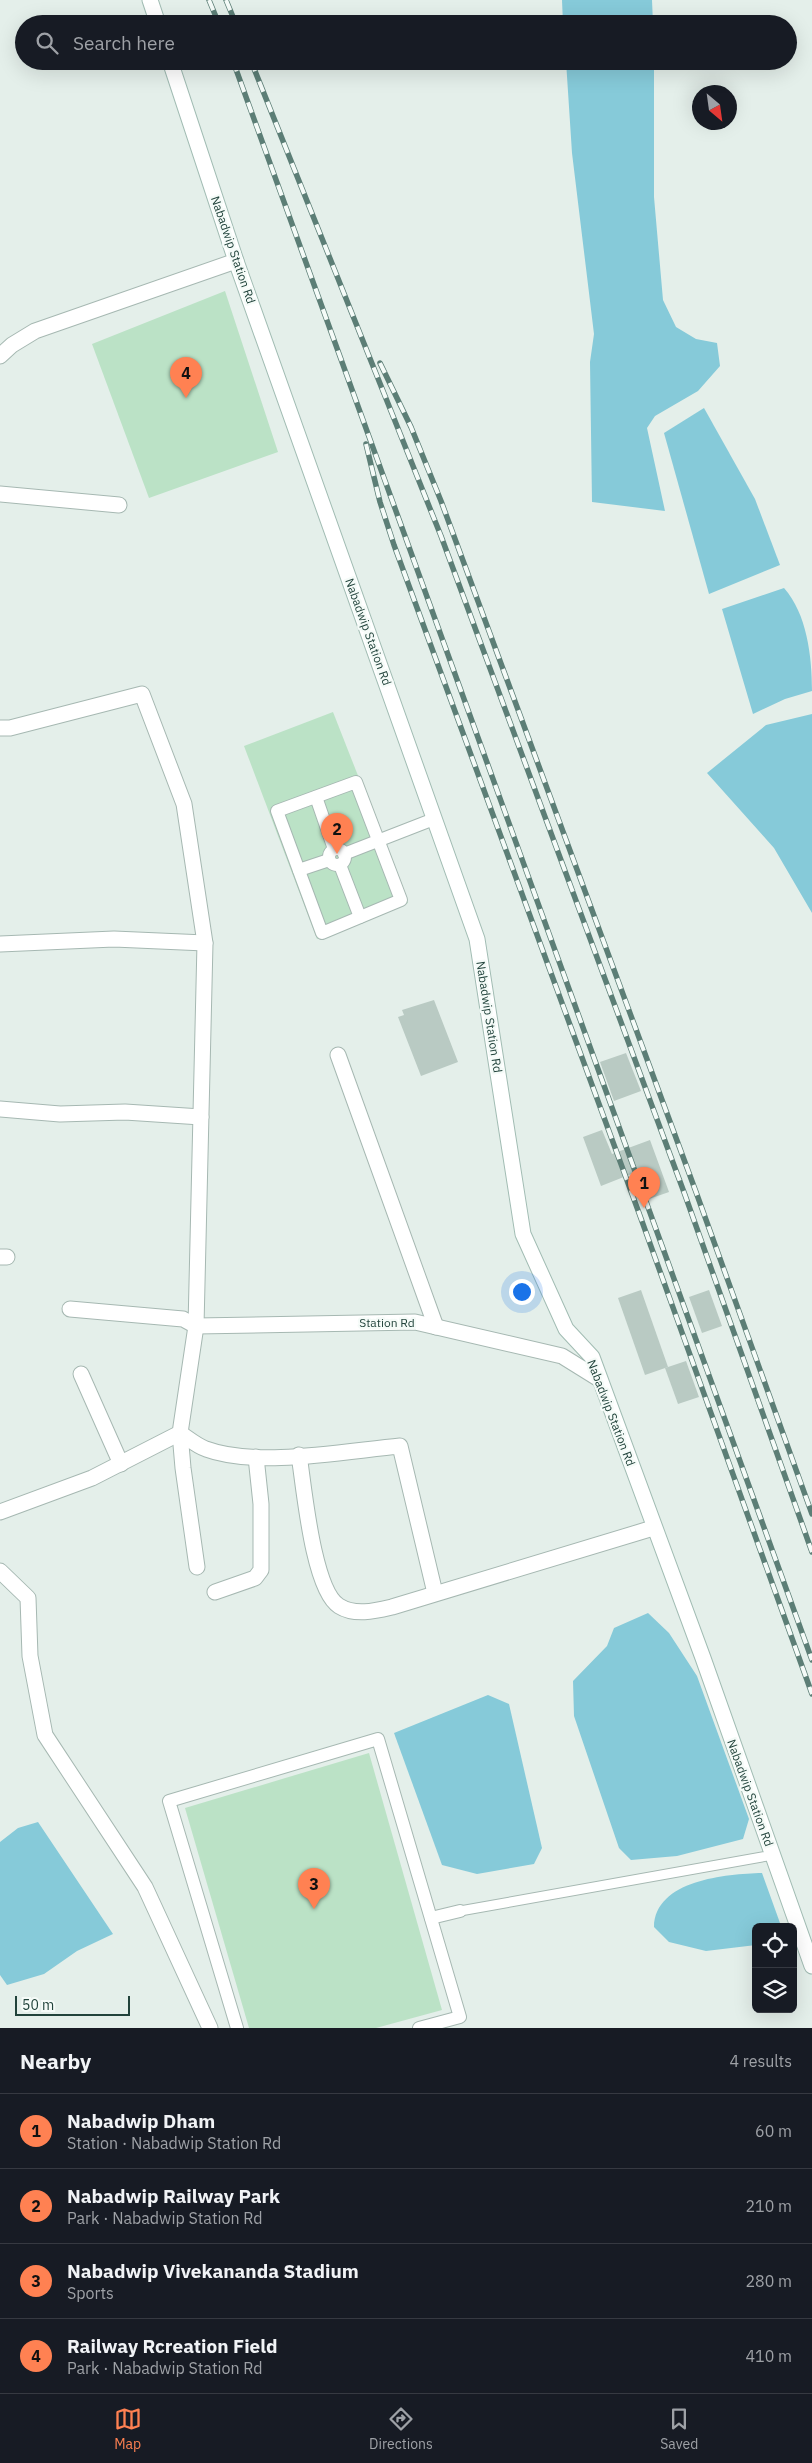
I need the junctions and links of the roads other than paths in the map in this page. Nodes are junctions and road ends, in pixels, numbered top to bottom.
1 (150, 0) edge
2 (155, 15) edge
3 (173, 70) edge
4 (236, 261) junction
5 (0, 356) edge
6 (0, 494) edge
7 (119, 505) dead end
8 (0, 728) edge
9 (316, 797) junction
10 (434, 818) junction
11 (378, 840) junction
12 (337, 857) junction
13 (298, 870) junction
14 (360, 917) junction
15 (0, 944) edge
16 (205, 944) junction
17 (338, 1055) dead end
18 (0, 1109) edge
19 (201, 1117) junction
20 (70, 1310) dead end
21 (196, 1326) junction
22 (436, 1327) junction
23 (81, 1374) dead end
24 (599, 1379) junction
25 (180, 1433) junction
26 (299, 1456) junction
27 (256, 1457) junction
28 (121, 1464) junction
29 (0, 1512) edge
30 (653, 1528) junction
31 (197, 1567) dead end
32 (0, 1571) edge
33 (215, 1592) dead end
34 (435, 1594) junction
35 (773, 1855) junction
36 (460, 1911) joint
37 (431, 1918) junction
38 (812, 1966) edge
39 (210, 2028) edge
40 (237, 2028) edge
41 (419, 2028) edge

1 - 2 street
3 - 4 street, Nabadwip Station Rd
4 - 5 street
4 - 10 street, Nabadwip Station Rd
6 - 7 street
8 - 16 street
9 - 11 street
9 - 12 street
9 - 13 street
10 - 11 street
10 - 24 street, Nabadwip Station Rd
11 - 12 street
11 - 14 street
12 - 13 street
12 - 14 street
13 - 14 street
15 - 16 street
16 - 19 street
17 - 22 street
18 - 19 street
19 - 21 street
20 - 21 street, Station Rd
21 - 22 street, Station Rd
21 - 25 street
22 - 24 street, Station Rd
23 - 28 street
24 - 30 street, Nabadwip Station Rd
25 - 27 street
25 - 28 street
25 - 31 street
26 - 27 street
26 - 34 street
26 - 34 street
27 - 33 street
28 - 29 street
30 - 34 street
30 - 35 street, Nabadwip Station Rd
32 - 39 street
35 - 36 lane
35 - 38 street, Nabadwip Station Rd
36 - 37 street
37 - 40 street
37 - 41 street

